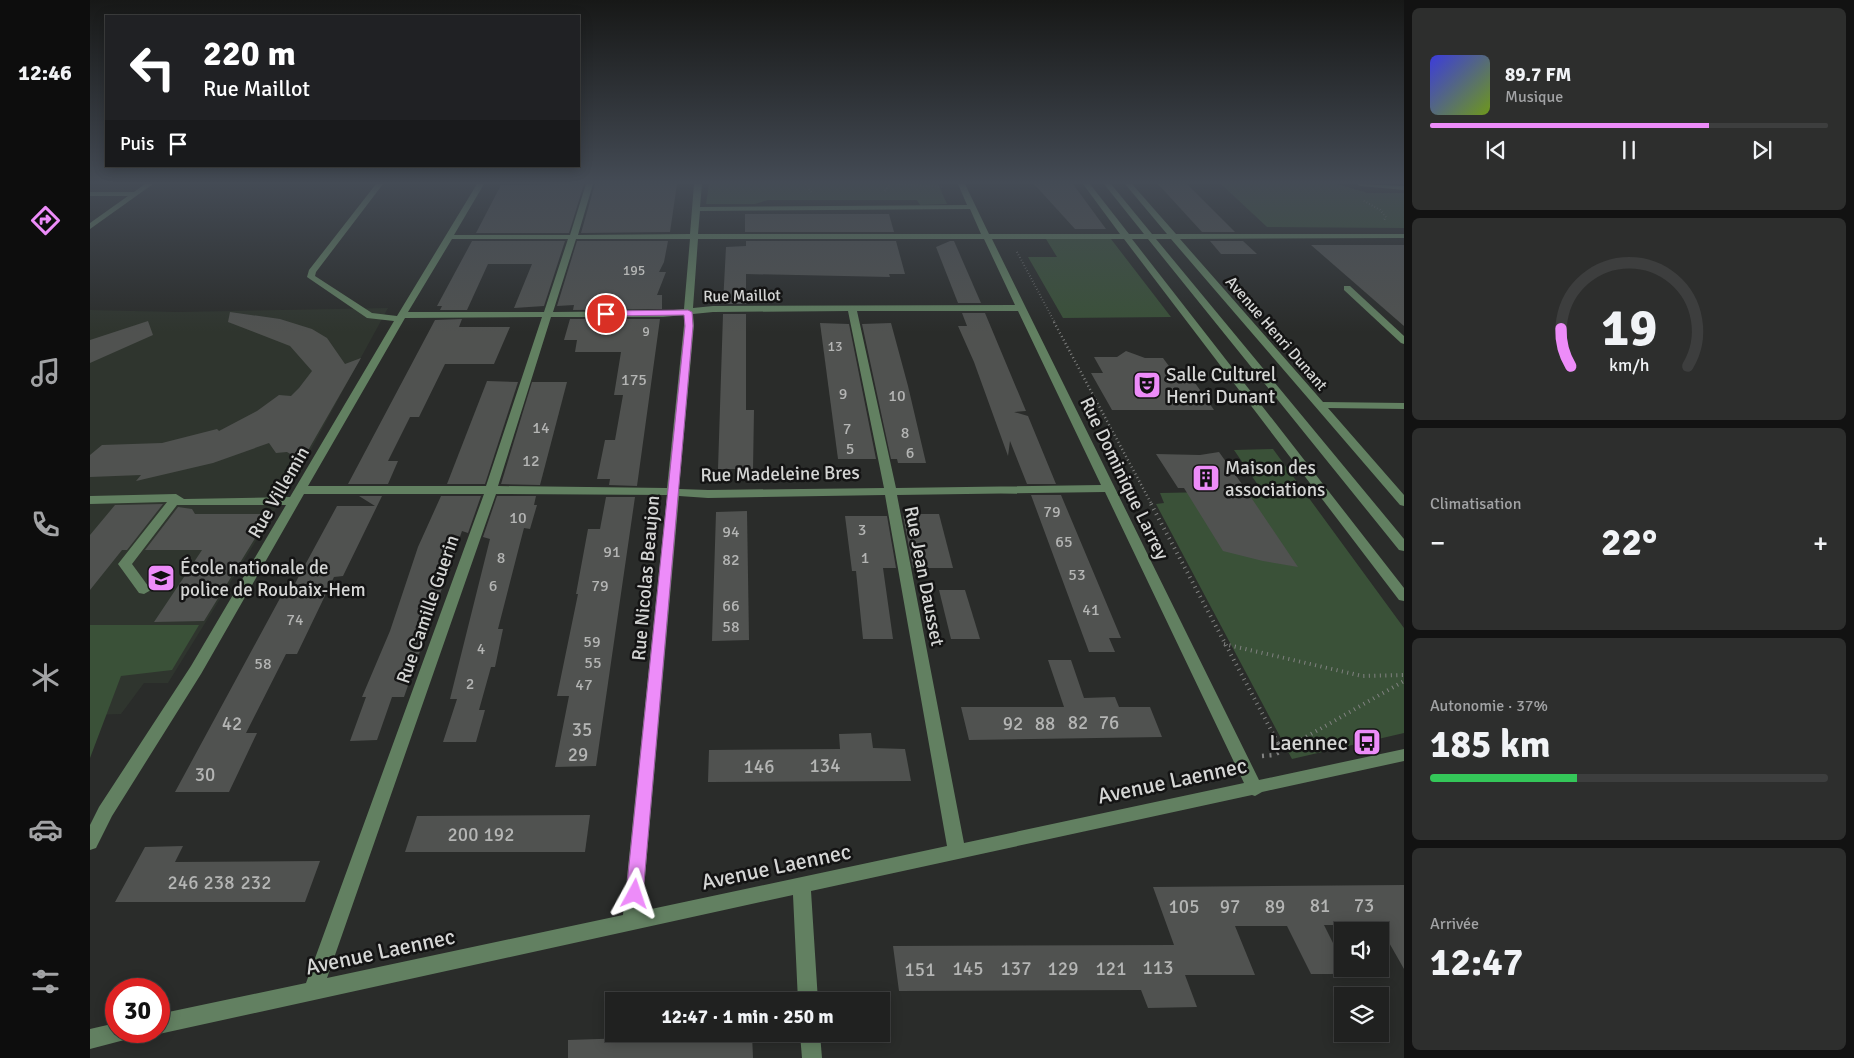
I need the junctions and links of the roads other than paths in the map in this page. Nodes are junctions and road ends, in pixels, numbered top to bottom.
1 (342, 233) edge
2 (452, 233) edge
3 (574, 233) edge
4 (695, 233) edge
5 (984, 233) edge
6 (1124, 233) edge
7 (1148, 233) edge
8 (1172, 233) edge
9 (1126, 236) junction
10 (1150, 236) junction
11 (1174, 236) junction
12 (1404, 236) edge
13 (450, 237) junction
14 (573, 237) junction
15 (695, 237) junction
16 (986, 237) junction
17 (1347, 288) dead end
18 (1022, 308) junction
19 (852, 309) junction
20 (688, 312) junction
21 (548, 314) junction
22 (401, 317) junction
23 (1404, 341) edge
24 (1319, 405) junction
25 (1404, 406) edge
26 (1108, 488) junction
27 (491, 490) junction
28 (890, 490) junction
29 (672, 492) junction
30 (299, 495) junction
31 (176, 498) junction
32 (90, 500) edge
33 (1404, 502) edge
34 (1404, 547) edge
35 (144, 590) dead end
36 (1404, 597) edge
37 (1404, 755) edge
38 (1255, 788) junction
39 (90, 843) edge
40 (957, 852) junction
41 (802, 886) junction
42 (632, 922) junction
43 (313, 991) junction
44 (808, 992) edge
45 (170, 1022) edge
46 (105, 1036) edge
47 (90, 1039) edge
48 (811, 1042) edge
49 (812, 1058) edge

1 - 22 street, Rue Maillot
2 - 13 street, Rue Villemin
3 - 14 street, Rue Camille Guerin
4 - 15 street, Rue Nicolas Beaujon
5 - 16 street, Rue Dominique Larrey
6 - 9 street
7 - 10 street, Avenue Henri Dunant
8 - 11 street, Avenue Henri Dunant
9 - 10 street
9 - 16 street
9 - 36 street
10 - 11 street
10 - 34 street, Avenue Henri Dunant
11 - 12 street
11 - 24 street, Avenue Henri Dunant
13 - 14 street
13 - 22 street, Rue Villemin
14 - 15 street
14 - 21 street, Rue Camille Guerin
15 - 16 street
15 - 20 street, Rue Nicolas Beaujon
16 - 18 street, Rue Dominique Larrey
17 - 23 street
18 - 19 street, Rue Maillot
18 - 26 street, Rue Dominique Larrey
19 - 20 street, Rue Maillot
19 - 28 street, Rue Jean Dausset
20 - 21 street, Rue Maillot
20 - 29 street, Rue Nicolas Beaujon
21 - 22 street, Rue Maillot
21 - 27 street, Rue Camille Guerin
22 - 30 street, Rue Villemin
24 - 25 street
24 - 33 street, Avenue Henri Dunant
26 - 28 street, Rue Madeleine Bres
26 - 38 street, Rue Dominique Larrey
27 - 29 street, Rue Madeleine Bres
27 - 30 street, Rue Madeleine Bres
27 - 43 street, Rue Camille Guerin
28 - 29 street, Rue Madeleine Bres
28 - 40 street, Rue Jean Dausset
29 - 42 street, Rue Nicolas Beaujon
30 - 31 street, Rue Madeleine Bres
30 - 39 street, Rue Villemin
31 - 32 street, Rue Madeleine Bres
31 - 35 street
37 - 38 street, Avenue Laennec
38 - 40 street, Avenue Laennec
40 - 41 street, Avenue Laennec
41 - 42 street, Avenue Laennec
41 - 44 street
42 - 43 street, Avenue Laennec
43 - 45 street, Avenue Laennec
46 - 47 street
48 - 49 street

